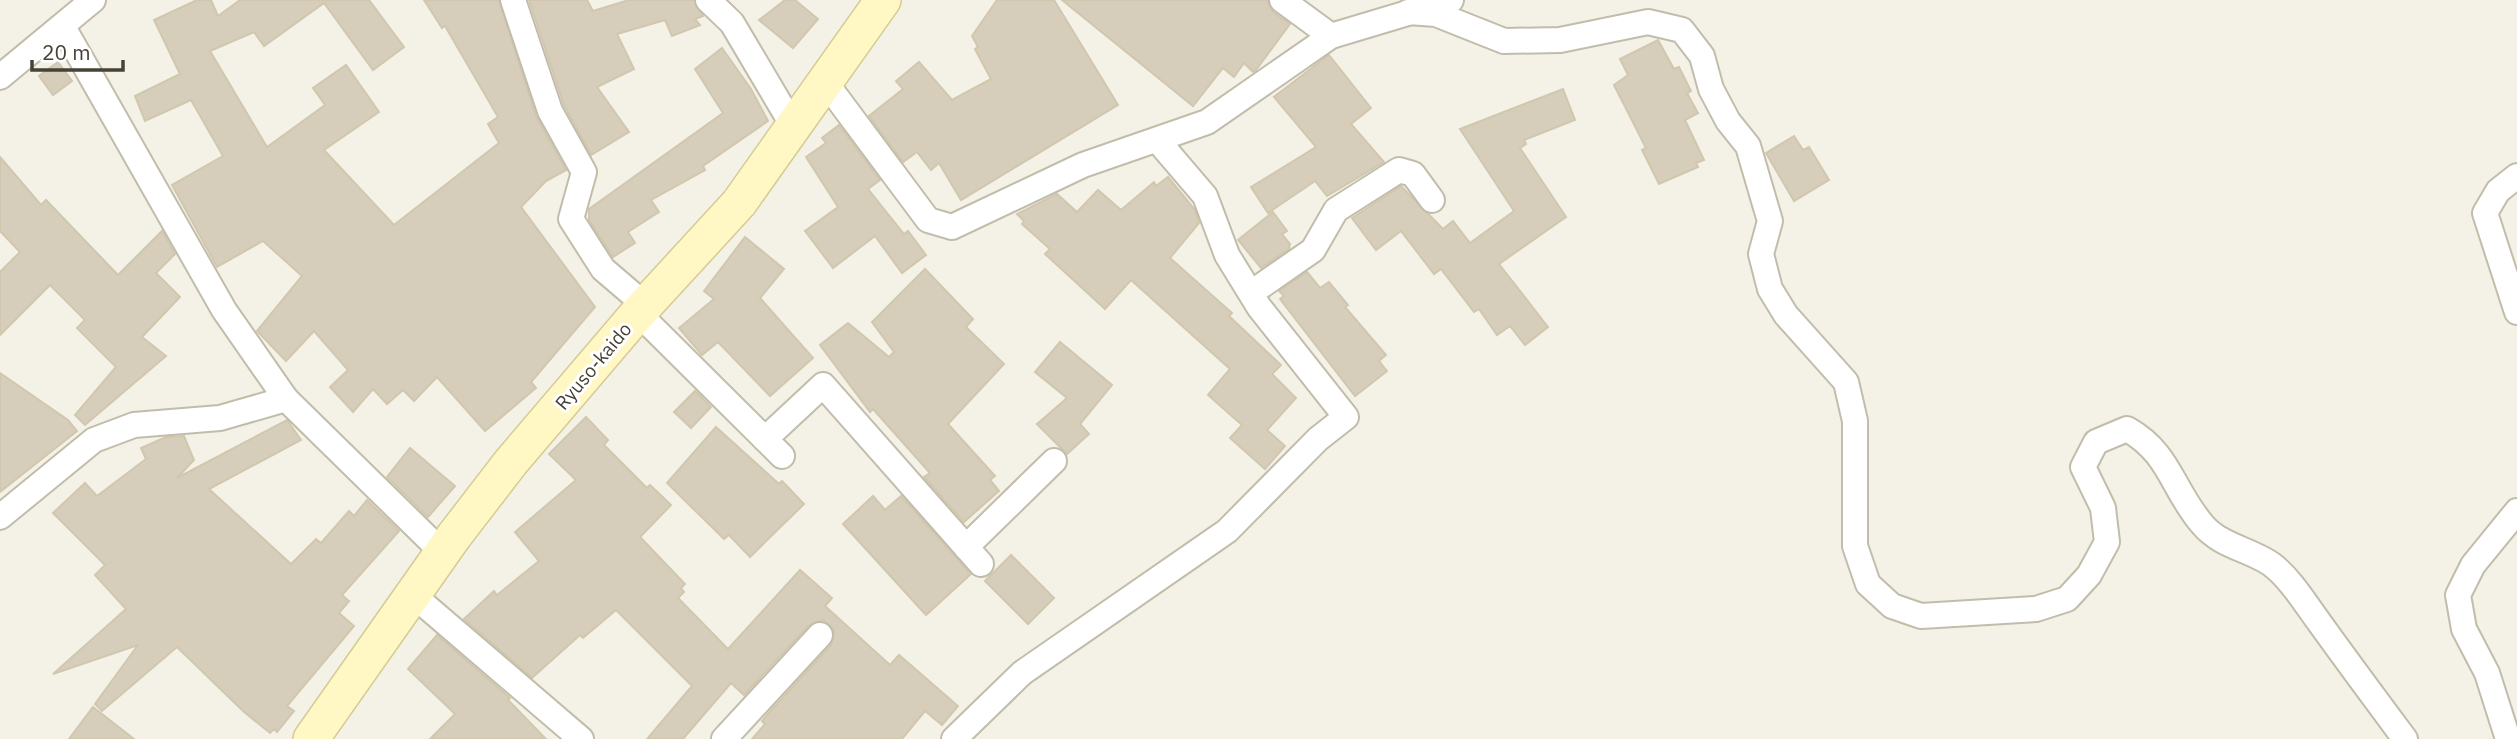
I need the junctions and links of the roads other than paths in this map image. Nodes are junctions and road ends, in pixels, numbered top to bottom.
1 (93, 0) edge
2 (513, 0) edge
3 (708, 0) edge
4 (883, 0) edge
5 (1282, 0) edge
6 (1451, 0) edge
7 (1408, 12) junction
8 (63, 27) junction
9 (1331, 36) junction
10 (0, 77) edge
11 (827, 83) junction
12 (793, 126) junction
13 (1158, 141) junction
14 (2517, 176) edge
15 (1432, 200) dead end
16 (1251, 293) junction
17 (641, 309) junction
18 (2517, 312) edge
19 (286, 399) junction
20 (1054, 461) dead end
21 (2517, 511) edge
22 (0, 517) edge
23 (443, 553) junction
24 (412, 595) junction
25 (820, 635) dead end
26 (312, 739) edge
27 (581, 739) edge
28 (724, 739) edge
29 (954, 739) edge
30 (2405, 739) edge
31 (2508, 739) edge

1 - 8 street
2 - 17 street
3 - 12 street
4 - 11 main road, Ryuso-kaido
5 - 9 street
6 - 7 street
7 - 9 street
7 - 30 street
8 - 10 street
8 - 19 street
9 - 13 street
11 - 12 main road, Ryuso-kaido
11 - 13 street
12 - 17 main road, Ryuso-kaido
13 - 16 street
14 - 18 street
15 - 16 street
16 - 29 street
17 - 20 street
17 - 23 main road, Ryuso-kaido
19 - 22 street
19 - 23 street
21 - 31 street
23 - 24 main road, Ryuso-kaido
24 - 26 main road, Ryuso-kaido
24 - 27 street
25 - 28 street

